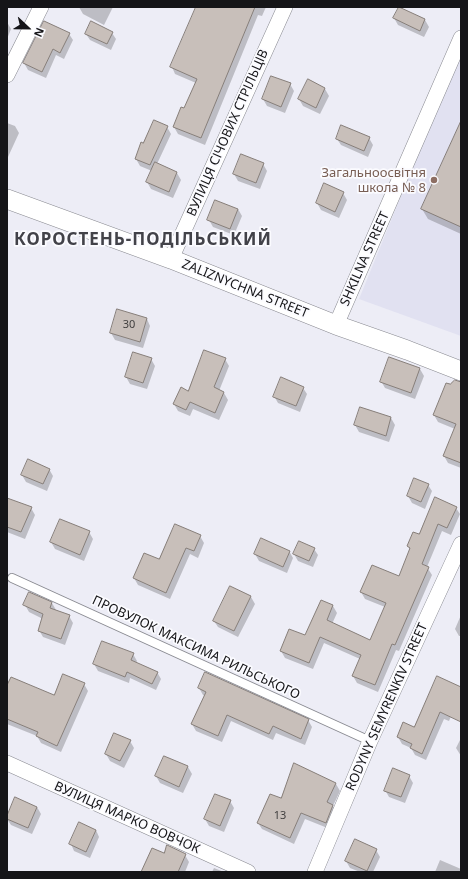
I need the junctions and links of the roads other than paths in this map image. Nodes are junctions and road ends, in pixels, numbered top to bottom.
1 (41, 7) edge
2 (285, 7) edge
3 (461, 38) edge
4 (7, 75) edge
5 (7, 199) edge
6 (172, 259) junction
7 (336, 325) junction
8 (461, 371) edge
9 (461, 544) edge
10 (12, 578) dead end
11 (370, 741) junction
12 (7, 763) edge
13 (248, 872) edge
14 (315, 872) edge

1 - 4 street
2 - 6 street, ВУЛИЦЯ СІЧОВИХ СТРІЛЬЦІВ
3 - 7 street, SHKILNA STREET
5 - 6 street, ZALIZNYCHNA STREET
6 - 7 street, ZALIZNYCHNA STREET
7 - 8 street, ZALIZNYCHNA STREET
9 - 11 street, RODYNY SEMYRENKIV STREET
10 - 11 lane, ПРОВУЛОК МАКСИМА РИЛЬСЬКОГО
11 - 14 street, RODYNY SEMYRENKIV STREET
12 - 13 street, ВУЛИЦЯ МАРКО ВОВЧОК

